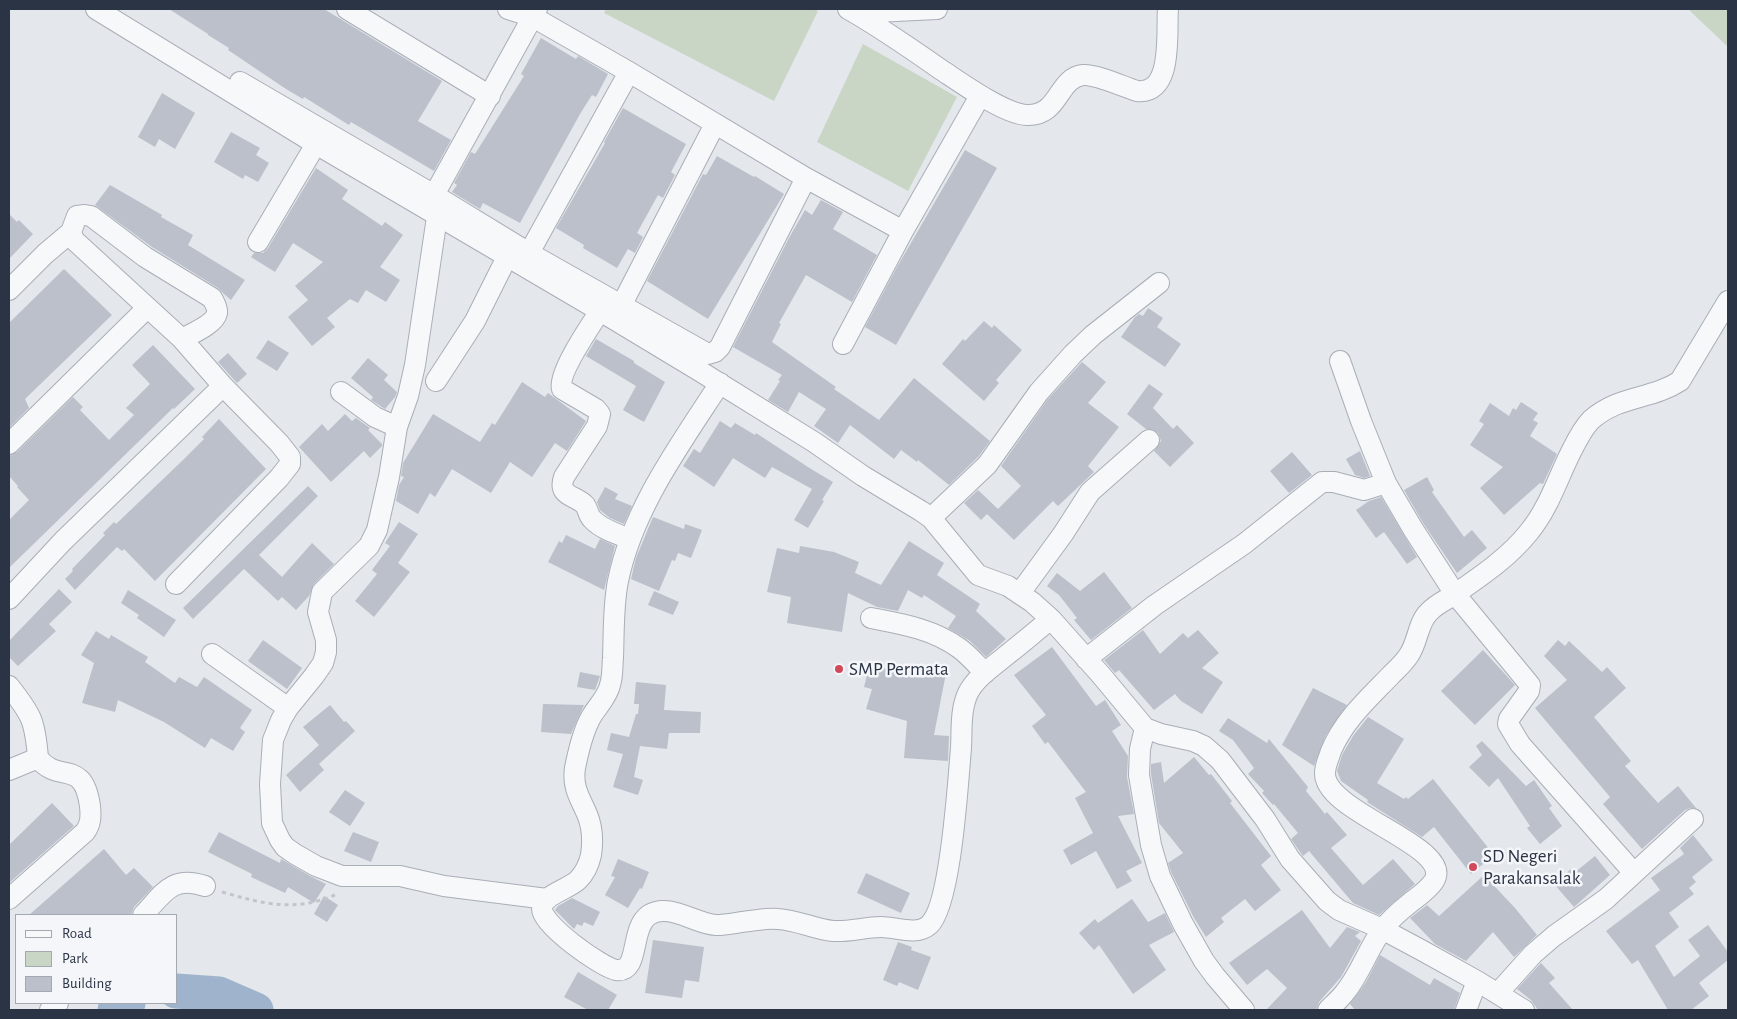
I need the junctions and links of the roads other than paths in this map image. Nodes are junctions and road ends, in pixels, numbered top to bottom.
1 (96, 9) edge
2 (119, 9) edge
3 (347, 9) edge
4 (508, 9) edge
5 (937, 9) edge
6 (1168, 9) edge
7 (852, 11) edge
8 (536, 13) edge
9 (629, 72) junction
10 (490, 96) junction
11 (980, 96) junction
12 (715, 124) junction
13 (316, 144) junction
14 (806, 178) junction
15 (434, 195) junction
16 (437, 216) junction
17 (903, 231) junction
18 (71, 232) junction
19 (258, 242) dead end
20 (529, 253) junction
21 (507, 257) junction
22 (1159, 283) dead end
23 (9, 290) edge
24 (1728, 301) edge
25 (621, 306) junction
26 (147, 308) junction
27 (600, 311) junction
28 (182, 339) junction
29 (843, 344) dead end
30 (1340, 361) dead end
31 (436, 381) dead end
32 (720, 384) junction
33 (223, 386) junction
34 (341, 392) dead end
35 (397, 428) junction
36 (1149, 440) dead end
37 (9, 444) edge
38 (1386, 483) junction
39 (931, 518) junction
40 (630, 539) junction
41 (176, 584) dead end
42 (1020, 593) junction
43 (1455, 594) junction
44 (9, 599) edge
45 (871, 618) dead end
46 (1051, 619) junction
47 (212, 654) dead end
48 (1086, 659) junction
49 (985, 673) junction
50 (9, 686) edge
51 (288, 708) junction
52 (1145, 728) junction
53 (38, 758) junction
54 (9, 770) edge
55 (1694, 819) dead end
56 (1634, 873) junction
57 (205, 886) road end
58 (9, 899) edge
59 (547, 899) junction
60 (144, 914) edge
61 (1382, 930) junction
62 (1476, 981) junction
63 (1498, 993) junction
64 (1244, 1010) edge
65 (1328, 1010) edge
66 (1466, 1010) edge
67 (1524, 1010) edge

1 - 13 street
2 - 15 street
3 - 10 street
4 - 8 street
5 - 7 street
6 - 11 street
7 - 11 street
8 - 9 street
8 - 10 street
9 - 12 street
9 - 20 street
10 - 15 street
11 - 17 street
12 - 14 street
12 - 25 street
13 - 16 street
13 - 19 street
14 - 17 street
14 - 25 street
15 - 20 street
16 - 21 street
16 - 35 street
17 - 29 street
18 - 23 street
18 - 26 street
18 - 28 street
20 - 25 street
21 - 27 street
21 - 31 street
22 - 39 street
24 - 43 street
26 - 28 street
26 - 37 street
27 - 32 street
27 - 40 street
28 - 33 street
30 - 38 street
32 - 39 street
32 - 40 street
33 - 41 street
33 - 44 street
34 - 35 street
35 - 51 street
36 - 42 street
38 - 43 street
38 - 48 street
39 - 42 street
40 - 59 street
42 - 46 street
43 - 56 street
43 - 61 street
45 - 49 street
46 - 48 street
46 - 49 street
47 - 51 street
48 - 52 street
49 - 59 street
50 - 53 street
51 - 59 street
52 - 61 street
52 - 64 street
53 - 54 street
53 - 58 street
55 - 56 street
56 - 63 street
57 - 60 street
61 - 62 street
61 - 65 street
62 - 63 street
62 - 66 street
63 - 67 street

